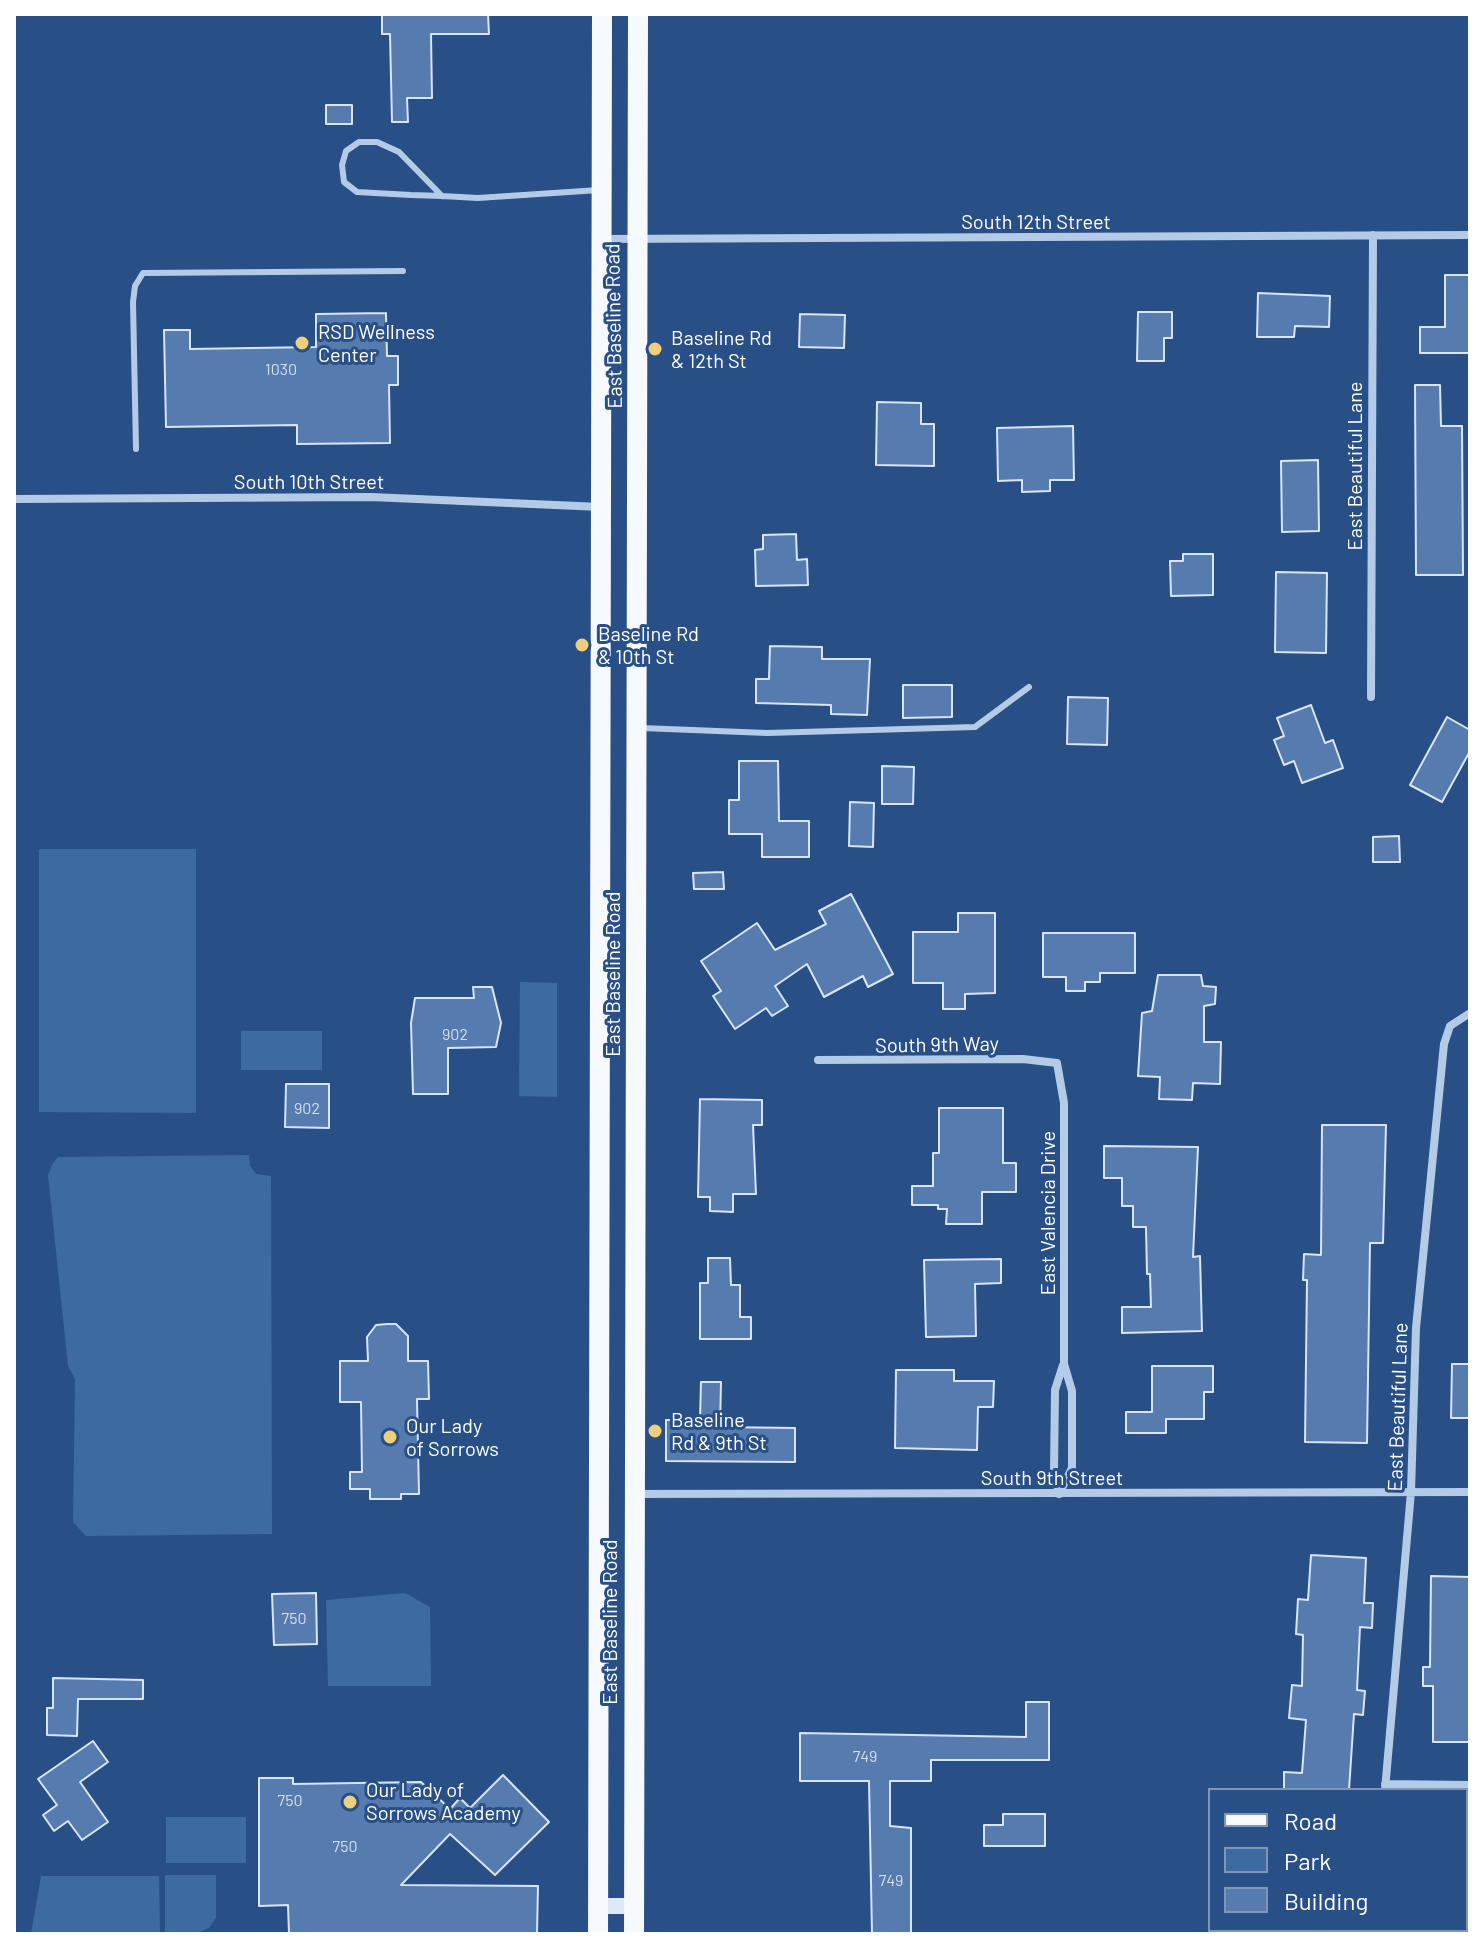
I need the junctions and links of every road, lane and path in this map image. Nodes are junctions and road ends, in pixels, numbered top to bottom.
1 (602, 14) edge
2 (638, 14) edge
3 (603, 190) junction
4 (442, 196) junction
5 (1373, 235) junction
6 (1470, 235) edge
7 (603, 239) junction
8 (637, 239) junction
9 (403, 271) dead end
10 (136, 449) dead end
11 (14, 499) edge
12 (603, 507) junction
13 (639, 508) junction
14 (1029, 687) dead end
15 (1371, 697) dead end
16 (638, 728) junction
17 (601, 962) junction
18 (637, 962) junction
19 (1470, 1013) edge
20 (818, 1060) dead end
21 (1057, 1063) joint
22 (1064, 1364) junction
23 (1411, 1492) junction
24 (1470, 1492) edge
25 (599, 1494) junction
26 (635, 1494) junction
27 (1059, 1494) junction
28 (1470, 1785) edge
29 (1385, 1787) edge
30 (598, 1906) junction
31 (634, 1906) junction
32 (598, 1934) edge
33 (634, 1934) edge

1 - 3 main road, East Baseline Road
2 - 8 main road, East Baseline Road
3 - 4 lane
3 - 7 main road, East Baseline Road
4 - 4 lane
5 - 6 street, South 12th Street
5 - 8 street, South 12th Street
5 - 15 street, East Beautiful Lane
7 - 8 street, South 12th Street
7 - 12 main road, East Baseline Road
8 - 13 main road, East Baseline Road
9 - 10 lane
11 - 12 street, South 10th Street
12 - 13 main road
12 - 17 main road, East Baseline Road
13 - 16 main road, East Baseline Road
14 - 16 lane
16 - 18 main road, East Baseline Road
17 - 18 main road
17 - 25 main road, East Baseline Road
18 - 26 main road, East Baseline Road
19 - 23 street, East Beautiful Lane
20 - 21 street, South 9th Way
21 - 22 street, East Valencia Drive
22 - 27 street, East Valencia Drive
22 - 27 street, East Valencia Drive
23 - 24 street, South 9th Street
23 - 27 street, South 9th Street
23 - 29 street, East Beautiful Lane
25 - 26 main road
25 - 30 main road, East Baseline Road
26 - 27 street, South 9th Street
26 - 31 main road, East Baseline Road
28 - 29 street
30 - 31 main road
30 - 32 main road, East Baseline Road
31 - 33 main road, East Baseline Road

